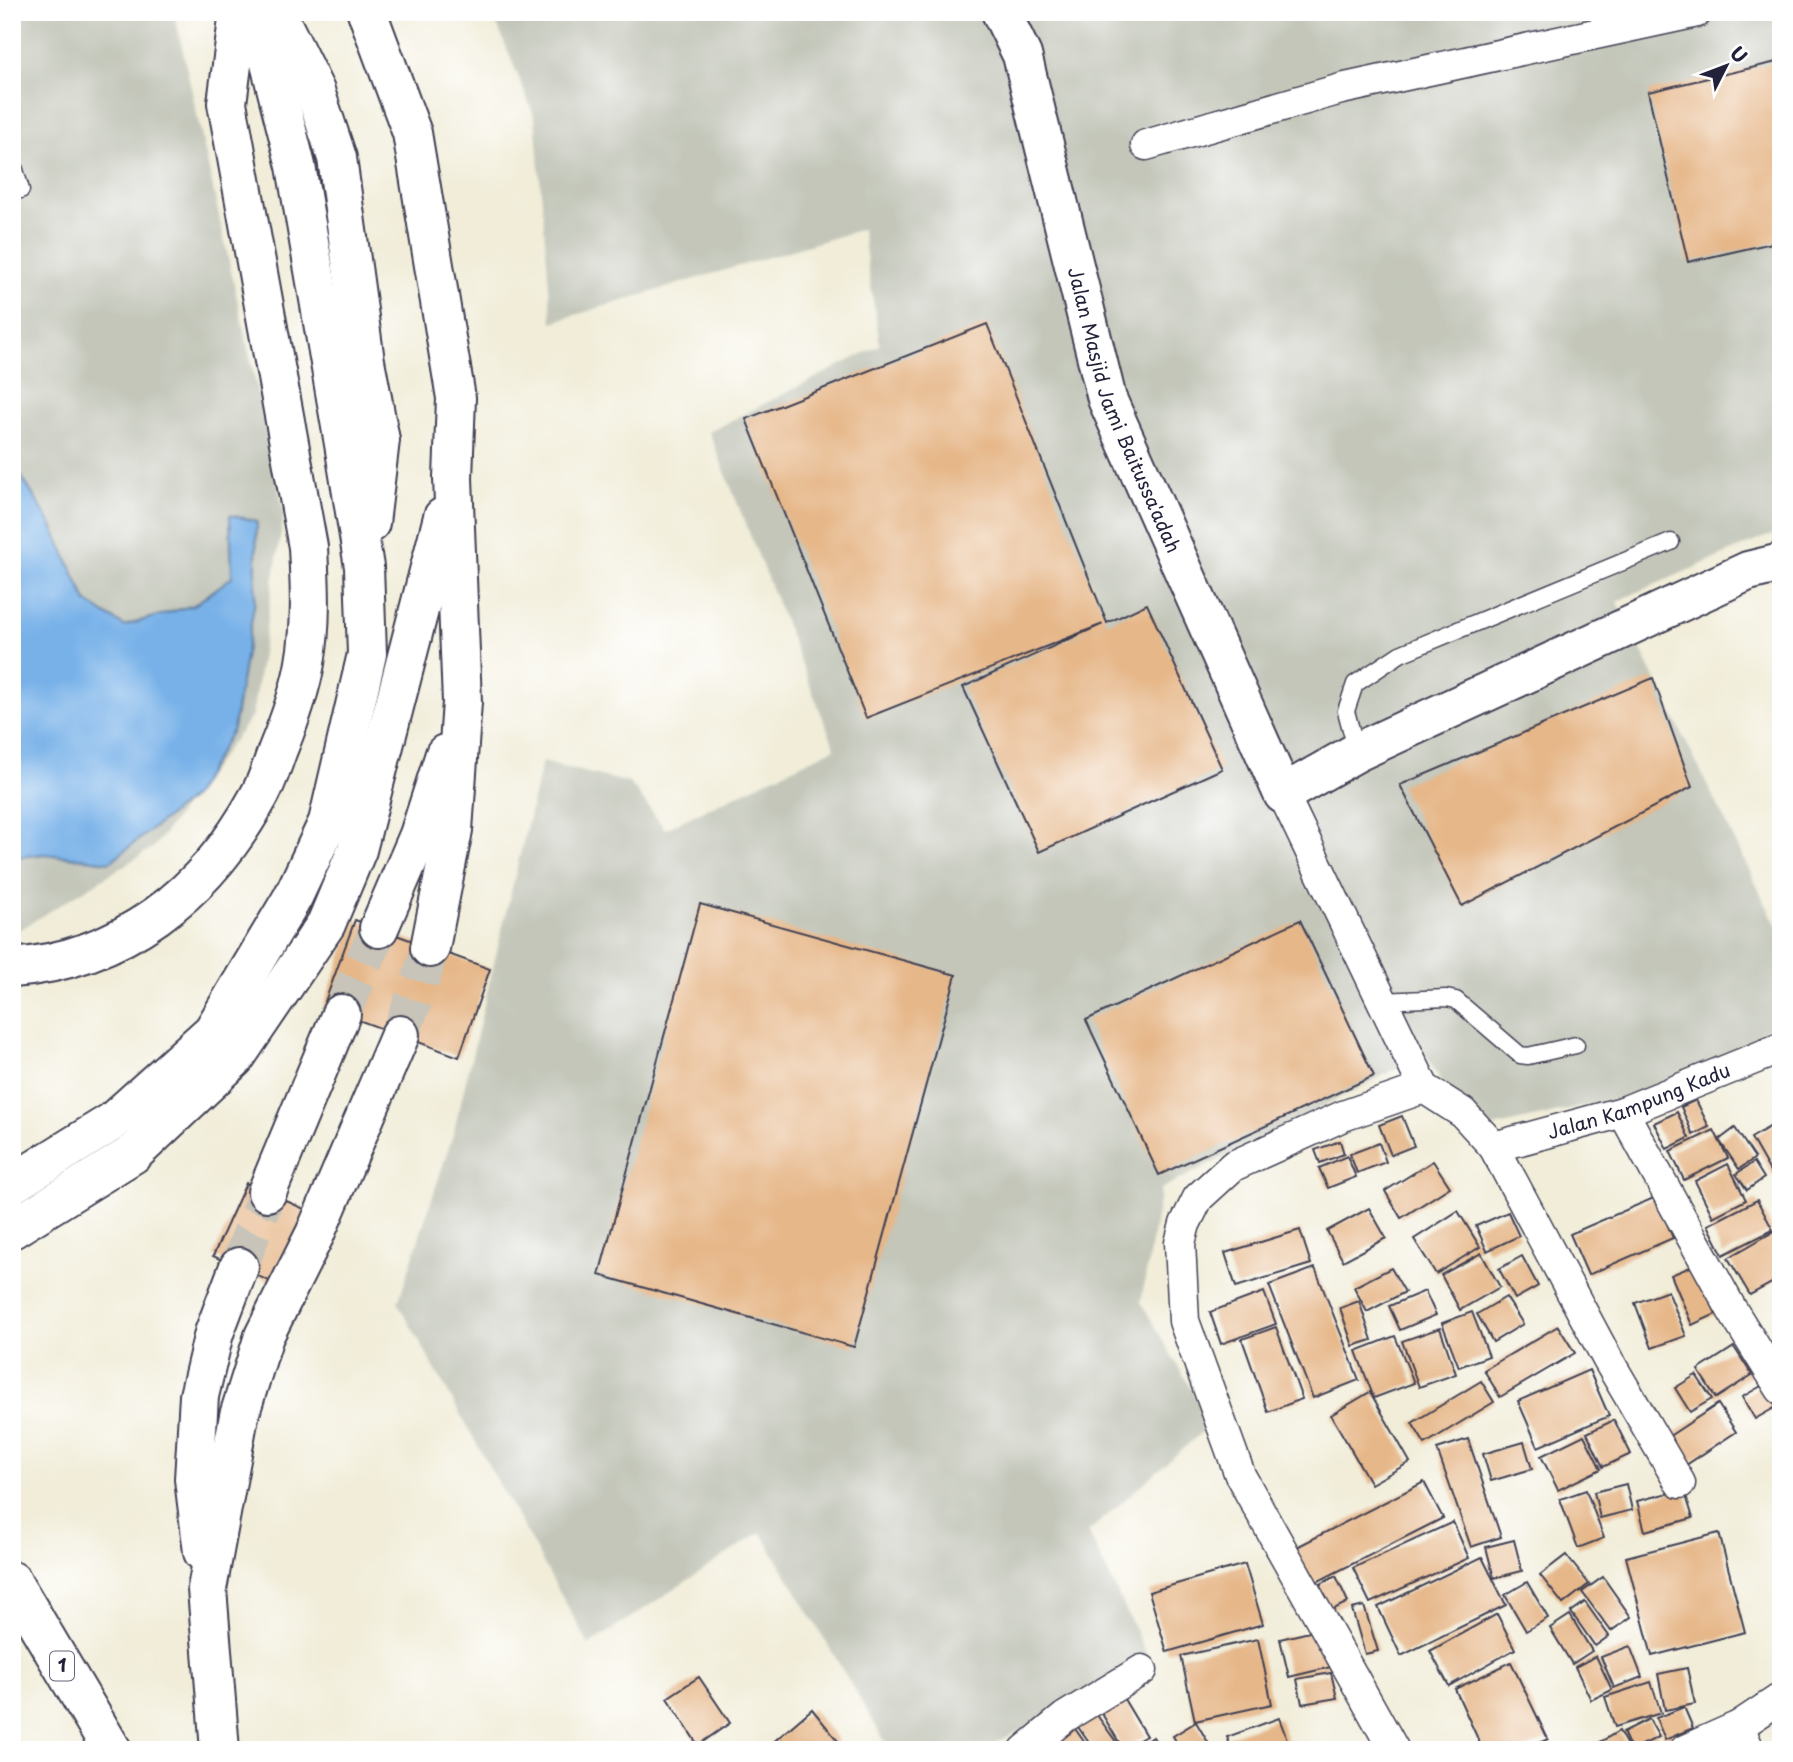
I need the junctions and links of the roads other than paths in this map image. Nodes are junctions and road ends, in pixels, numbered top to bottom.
1 (239, 12) edge
2 (257, 12) edge
3 (276, 12) edge
4 (367, 12) edge
5 (1001, 12) edge
6 (1696, 12) edge
7 (1146, 145) dead end
8 (12, 160) edge
9 (20, 190) dead end
10 (453, 478) junction
11 (1671, 542) dead end
12 (1781, 563) edge
13 (364, 567) junction
14 (462, 702) junction
15 (1357, 752) junction
16 (1283, 794) junction
17 (379, 928) tunnel mouth
18 (430, 948) tunnel mouth
19 (12, 968) edge
20 (1382, 1001) junction
21 (341, 1014) tunnel mouth
22 (400, 1035) tunnel mouth
23 (1576, 1045) dead end
24 (1781, 1048) edge
25 (1424, 1088) junction
26 (1623, 1111) junction
27 (1494, 1147) junction
28 (12, 1184) edge
29 (267, 1192) tunnel mouth
30 (12, 1230) edge
31 (239, 1267) tunnel mouth
32 (1780, 1386) edge
33 (1680, 1483) dead end
34 (12, 1581) edge
35 (207, 1589) junction
36 (1142, 1670) dead end
37 (1781, 1698) edge
38 (1744, 1738) edge
39 (111, 1750) edge
40 (220, 1750) edge
41 (1025, 1750) edge
42 (1394, 1750) edge
43 (1685, 1750) edge

1 - 19 main road
2 - 13 main road
3 - 13 main road
4 - 10 main road
5 - 16 main road, Jalan Masjid Jami Baitussa'adah
6 - 7 street
8 - 9 lane
10 - 14 main road
10 - 30 main road
11 - 15 lane
12 - 15 main road
13 - 28 main road
14 - 17 main road
14 - 18 main road
15 - 16 main road
16 - 20 street
20 - 23 lane
20 - 25 street
21 - 29 main road
22 - 35 main road
24 - 26 street, Jalan Kampung Kadu
25 - 27 street
25 - 42 street
26 - 27 street, Jalan Kampung Kadu
26 - 32 street
27 - 33 street
31 - 35 main road
34 - 39 main road, 1
35 - 40 main road
36 - 41 street
37 - 38 street
38 - 43 street

